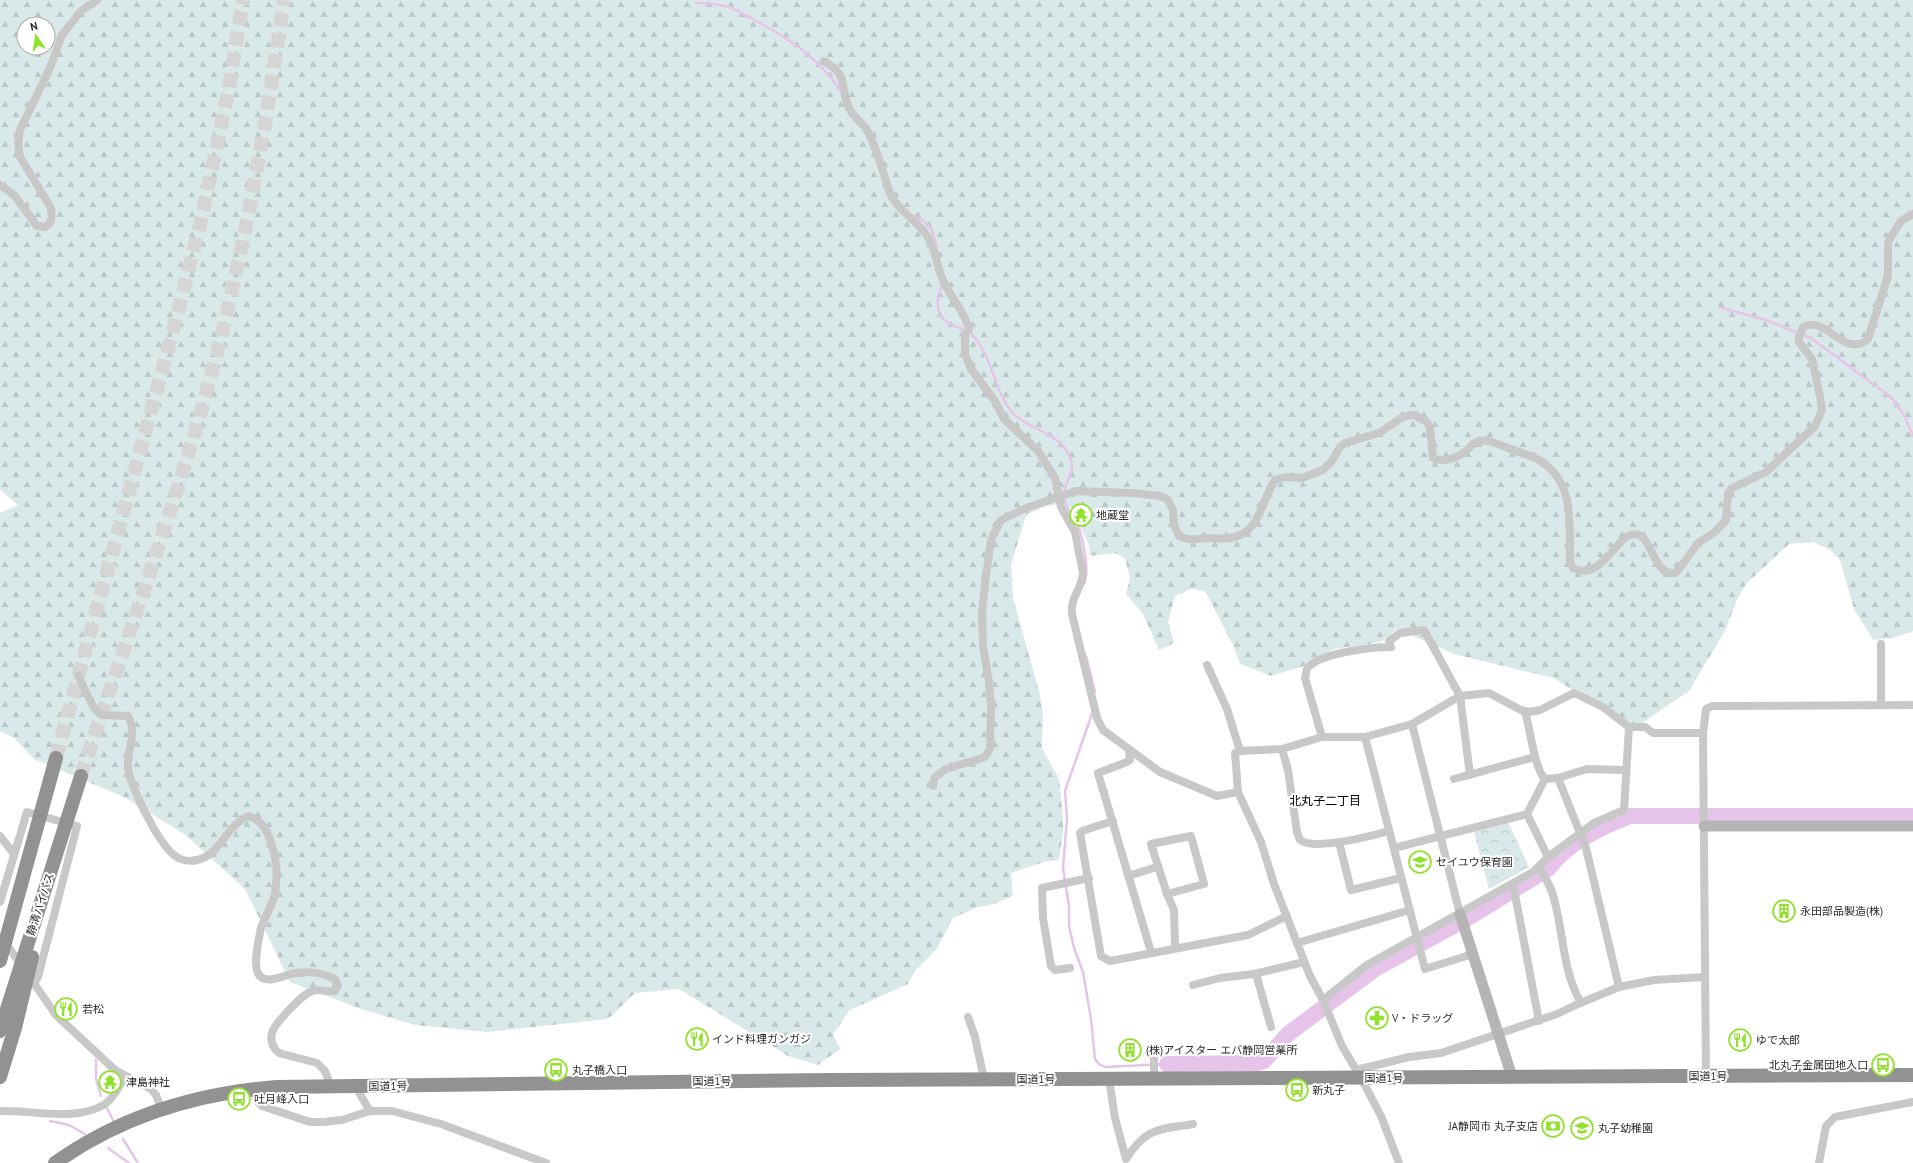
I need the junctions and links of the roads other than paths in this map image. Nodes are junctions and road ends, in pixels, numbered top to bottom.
1 (97, 0) edge
2 (824, 61) dead end
3 (0, 185) edge
4 (1913, 214) edge
5 (1058, 498) junction
6 (1881, 644) dead end
7 (1207, 665) dead end
8 (78, 676) dead end
9 (1460, 696) junction
10 (1881, 705) junction
11 (1913, 705) edge
12 (1525, 711) junction
13 (1412, 724) junction
14 (1629, 727) junction
15 (1703, 733) junction
16 (1322, 737) junction
17 (1365, 737) junction
18 (1282, 749) junction
19 (1129, 750) junction
20 (1240, 751) junction
21 (1535, 757) junction
22 (56, 758) tunnel mouth
23 (1625, 770) junction
24 (1470, 775) junction
25 (81, 776) tunnel mouth
26 (1545, 778) junction
27 (1558, 778) junction
28 (1454, 779) dead end
29 (933, 786) dead end
30 (1238, 792) junction
31 (1527, 814) junction
32 (1112, 821) junction
33 (1704, 823) junction
34 (1913, 826) edge
35 (35, 829) junction
36 (1389, 831) junction
37 (1580, 834) junction
38 (0, 836) edge
39 (1440, 837) junction
40 (1339, 842) junction
41 (1394, 848) junction
42 (57, 851) junction
43 (14, 854) junction
44 (1548, 857) junction
45 (1158, 867) junction
46 (1539, 868) junction
47 (1128, 876) junction
48 (1089, 878) junction
49 (1402, 878) junction
50 (1513, 884) junction
51 (1167, 894) junction
52 (0, 902) edge
53 (1410, 910) junction
54 (1460, 914) junction
55 (1287, 916) junction
56 (0, 937) edge
57 (1418, 942) junction
58 (1297, 943) junction
59 (1175, 947) junction
60 (1152, 952) junction
61 (1473, 954) junction
62 (0, 961) edge
63 (1304, 962) junction
64 (1070, 968) dead end
65 (1256, 974) junction
66 (1704, 977) junction
67 (34, 983) junction
68 (1194, 985) dead end
69 (1619, 987) junction
70 (1580, 1002) junction
71 (1324, 1005) junction
72 (968, 1018) dead end
73 (1539, 1021) junction
74 (1271, 1027) dead end
75 (0, 1031) edge
76 (1498, 1033) junction
77 (1154, 1058) dead end
78 (1154, 1074) junction
79 (1359, 1074) junction
80 (1913, 1075) edge
81 (1706, 1076) junction
82 (0, 1077) edge
83 (125, 1077) junction
84 (1512, 1077) junction
85 (1109, 1079) junction
86 (984, 1080) junction
87 (331, 1086) junction
88 (355, 1086) junction
89 (253, 1089) junction
90 (1913, 1102) edge
91 (161, 1108) junction
92 (0, 1111) edge
93 (370, 1111) junction
94 (1193, 1124) dead end
95 (55, 1163) edge
96 (66, 1163) edge
97 (546, 1163) edge
98 (1399, 1163) edge
99 (1819, 1163) edge

1 - 3 street
2 - 5 street
4 - 5 street
5 - 19 street
5 - 29 street
6 - 10 street
7 - 20 street
8 - 87 street
9 - 12 street
9 - 13 street
9 - 16 street
9 - 24 street
10 - 11 street
10 - 15 street
12 - 14 street
12 - 21 street
13 - 17 street
13 - 39 street
14 - 15 street
14 - 23 street
15 - 33 street
16 - 17 street
16 - 18 street
17 - 36 street
18 - 20 street
18 - 40 street
19 - 30 street
19 - 32 street
20 - 30 street
21 - 24 street
21 - 26 street
22 - 35 highway, 静清バイパス
23 - 27 street
23 - 37 street
24 - 28 street
25 - 42 highway, 静清バイパス
26 - 27 street
26 - 31 street
27 - 37 street
30 - 55 street
31 - 39 street
31 - 44 street
32 - 47 street
32 - 48 street
33 - 34 street
33 - 66 street
35 - 56 highway
35 - 62 highway, 静清バイパス
36 - 40 street
36 - 41 street
37 - 44 street
37 - 69 street
38 - 43 street
39 - 41 street
39 - 54 street
40 - 49 street
41 - 49 street
42 - 75 highway, 静清バイパス
42 - 82 highway
43 - 52 street
43 - 67 street
44 - 46 street
45 - 47 street
45 - 51 street
45 - 51 street
46 - 50 street
46 - 70 street
47 - 60 street
48 - 60 street
48 - 64 street
49 - 53 street
50 - 54 street
50 - 73 street
51 - 59 street
53 - 57 street
53 - 58 street
54 - 57 street
54 - 61 street
55 - 58 street
55 - 59 street
56 - 67 street
57 - 61 street
57 - 71 street
58 - 63 street
59 - 60 street
61 - 76 street
63 - 65 street
63 - 71 street
65 - 68 street
65 - 74 street
66 - 69 street
66 - 81 street
67 - 83 street
69 - 70 street
70 - 73 street
71 - 79 street
72 - 86 street
73 - 76 street
76 - 79 street
76 - 84 street
77 - 78 street
78 - 79 highway, 国道1号
78 - 85 highway, 国道1号
79 - 84 highway, 国道1号
79 - 98 street
80 - 81 highway, 国道1号
81 - 84 highway, 国道1号
83 - 91 street
83 - 92 street
85 - 86 highway, 国道1号
85 - 94 street
86 - 88 highway, 国道1号
87 - 88 highway, 国道1号
87 - 89 highway, 国道1号
88 - 93 street
89 - 91 highway, 国道1号
89 - 93 street
90 - 99 street
91 - 95 highway, 国道1号
91 - 96 highway, 国道1号
93 - 97 street

